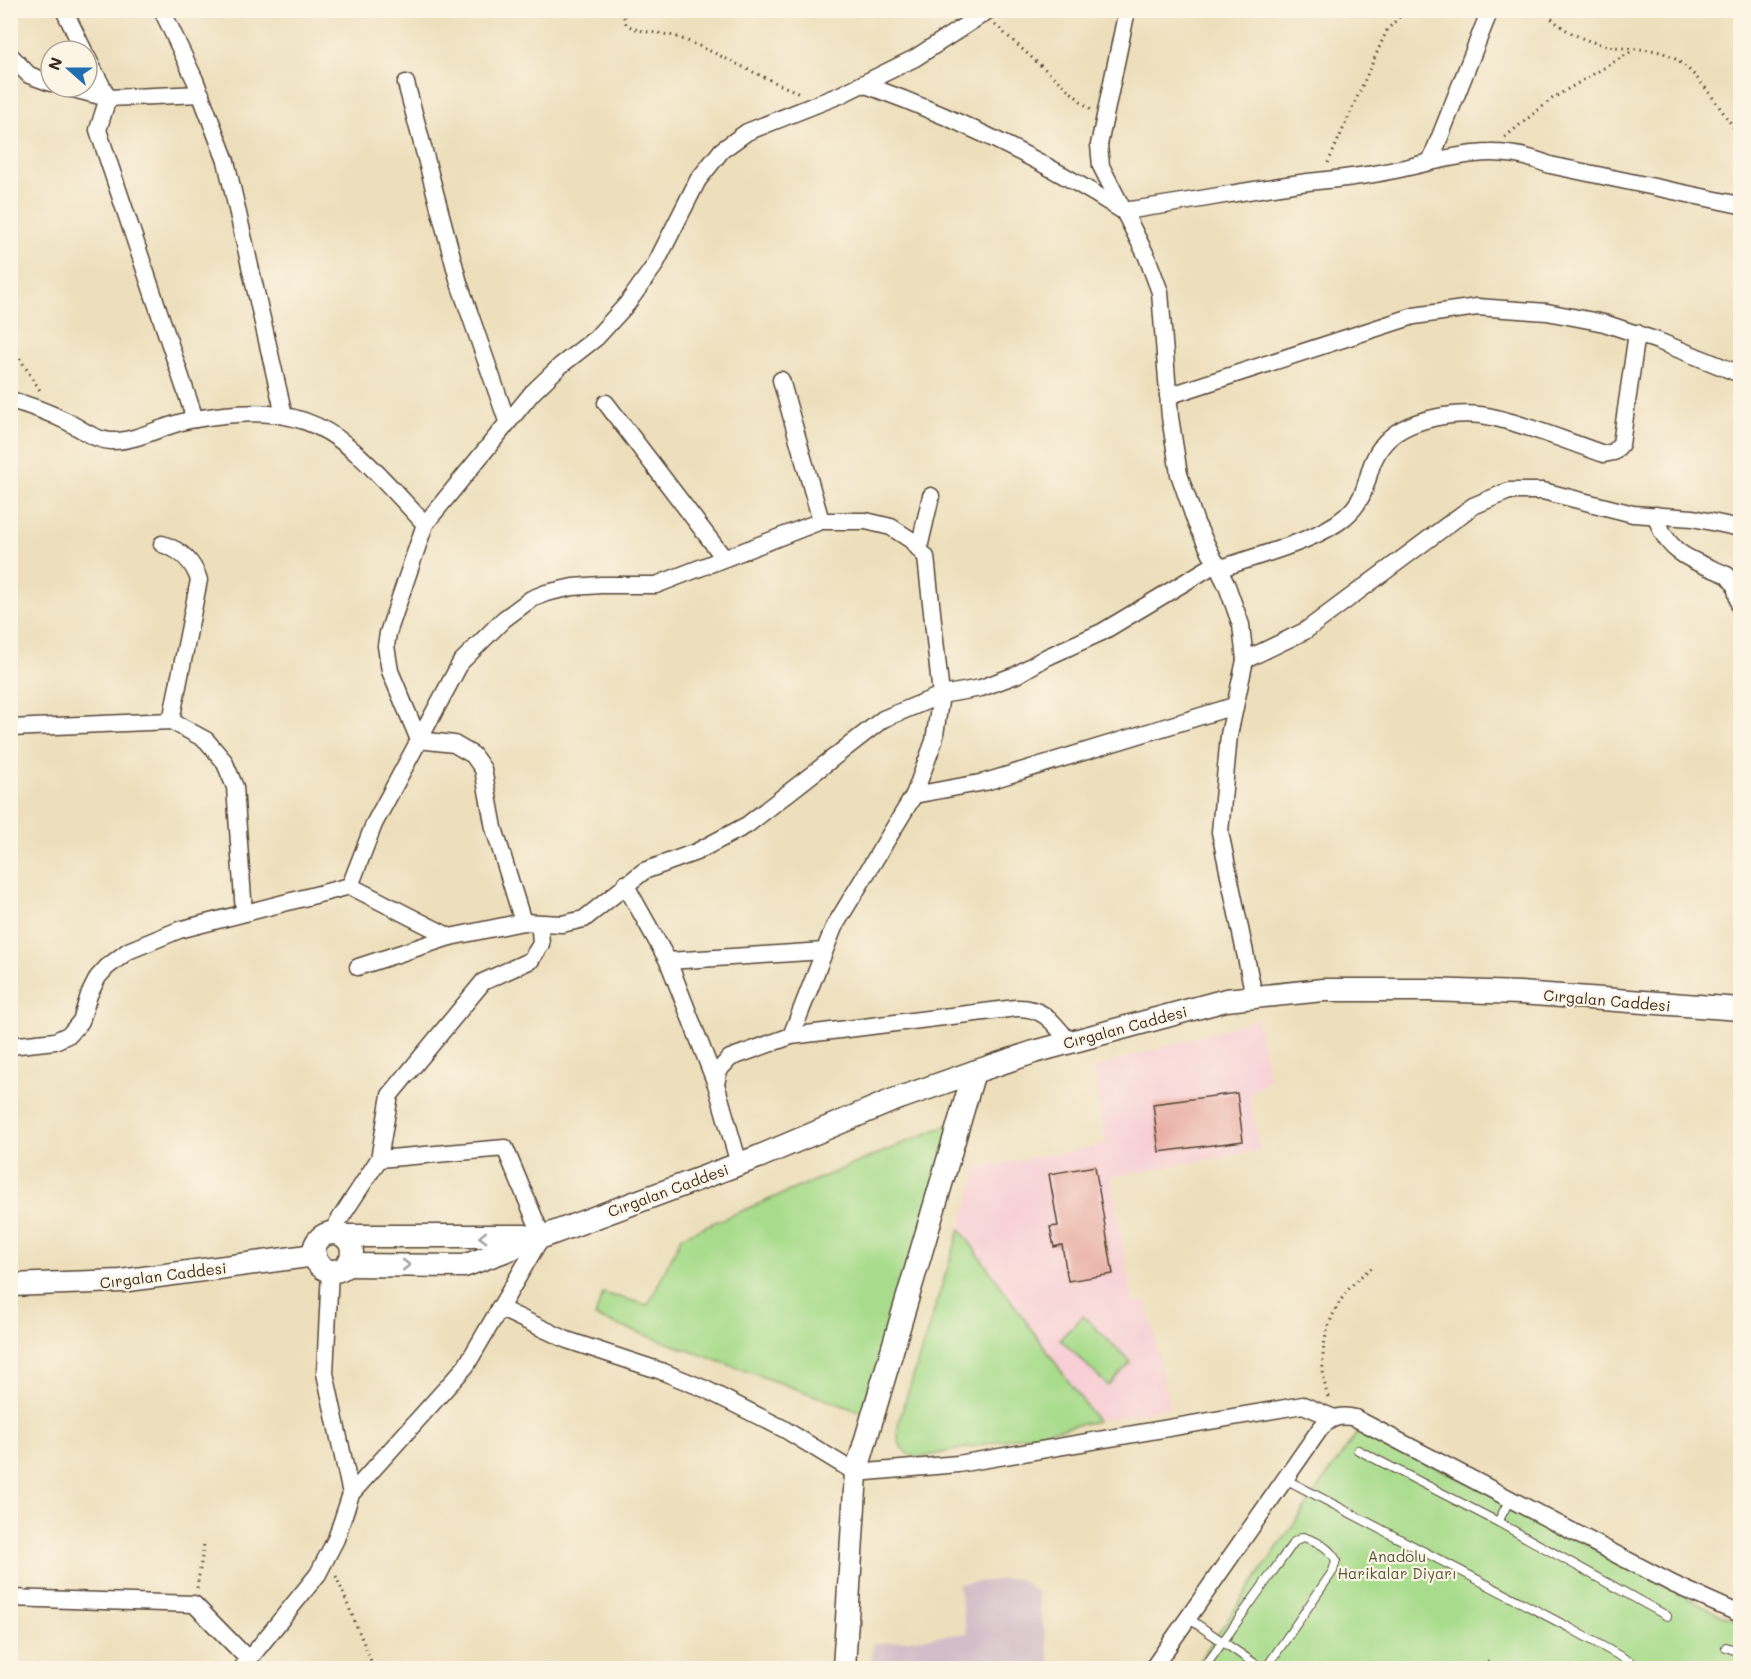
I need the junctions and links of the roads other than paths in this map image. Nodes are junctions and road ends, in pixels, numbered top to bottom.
1 (64, 10) edge
2 (162, 10) edge
3 (1127, 10) edge
4 (1490, 10) edge
5 (987, 13) edge
6 (78, 39) edge
7 (10, 55) edge
8 (39, 79) edge
9 (99, 80) edge
10 (406, 83) dead end
11 (864, 84) junction
12 (201, 94) junction
13 (99, 96) edge
14 (108, 98) junction
15 (1430, 162) junction
16 (1740, 205) edge
17 (1123, 211) junction
18 (1637, 333) junction
19 (1740, 374) edge
20 (781, 380) dead end
21 (1168, 396) junction
22 (10, 400) edge
23 (606, 403) dead end
24 (284, 415) junction
25 (195, 419) junction
26 (507, 422) junction
27 (931, 496) dead end
28 (1656, 515) junction
29 (821, 521) junction
30 (425, 524) junction
31 (1740, 528) edge
32 (162, 544) dead end
33 (919, 548) junction
34 (724, 558) junction
35 (1218, 566) junction
36 (1740, 608) edge
37 (1245, 660) junction
38 (941, 695) junction
39 (1234, 706) junction
40 (171, 721) junction
41 (10, 728) edge
42 (419, 740) junction
43 (914, 795) junction
44 (625, 884) junction
45 (350, 886) junction
46 (244, 913) junction
47 (530, 923) junction
48 (450, 937) junction
49 (824, 951) junction
50 (668, 961) junction
51 (358, 967) dead end
52 (1254, 996) junction
53 (1740, 1009) edge
54 (791, 1036) junction
55 (1069, 1042) junction
56 (10, 1047) edge
57 (974, 1072) junction
58 (716, 1084) junction
59 (379, 1159) junction
60 (739, 1164) junction
61 (337, 1235) junction
62 (542, 1236) junction
63 (331, 1264) junction
64 (10, 1285) edge
65 (499, 1308) junction
66 (1334, 1418) junction
67 (1358, 1450) dead end
68 (856, 1473) junction
69 (1285, 1479) junction
70 (351, 1494) junction
71 (1512, 1497) junction
72 (1498, 1522) junction
73 (10, 1598) edge
74 (1740, 1614) edge
75 (1667, 1616) dead end
76 (1188, 1618) junction
77 (1223, 1642) junction
78 (1726, 1647) dead end
79 (1740, 1652) edge
80 (246, 1664) edge
81 (844, 1668) edge
82 (1154, 1668) edge
83 (1204, 1668) edge
84 (1261, 1668) edge
85 (1266, 1668) edge
86 (1641, 1668) edge

1 - 6 street
2 - 12 street
3 - 17 street
4 - 15 street
5 - 11 street
7 - 8 street
9 - 14 street
10 - 26 street
11 - 17 street
11 - 26 street
12 - 14 street
12 - 24 street
13 - 14 street
14 - 25 street
15 - 16 street
15 - 17 street
17 - 21 street
18 - 19 street
18 - 21 street
18 - 35 street
20 - 29 street
21 - 35 street
22 - 25 street
23 - 34 street
24 - 25 street
24 - 30 street
26 - 30 street
27 - 33 street
28 - 31 street
28 - 36 street
28 - 37 street
29 - 33 street
29 - 34 street
30 - 42 street
32 - 40 street
33 - 38 street
34 - 42 street
35 - 37 street
35 - 38 street
37 - 39 street
38 - 43 street
38 - 44 street
39 - 43 street
39 - 52 street
40 - 41 street
40 - 46 street
42 - 45 street
42 - 47 street
43 - 49 street
44 - 47 street
44 - 50 street
45 - 46 street
45 - 48 street
46 - 56 street
47 - 48 street
47 - 59 street
48 - 51 street
49 - 50 street
49 - 54 street
50 - 58 street
52 - 53 street, Cırgalan Caddesi
52 - 55 street, Cırgalan Caddesi
54 - 55 street
54 - 58 street
55 - 57 street, Cırgalan Caddesi
57 - 60 street, Cırgalan Caddesi
57 - 68 street
58 - 60 street
59 - 61 street
59 - 62 street
60 - 62 street, Cırgalan Caddesi
62 -> 61 street, Cırgalan Caddesi
61 - 63 street
61 - 63 street
63 -> 62 street, Cırgalan Caddesi
62 - 65 street
63 - 64 street, Cırgalan Caddesi
63 - 70 street
65 - 68 street
65 - 70 street
66 - 68 street
66 - 69 street
66 - 71 street
67 - 72 lane
68 - 81 street
69 - 76 street
69 - 86 lane
70 - 80 street
71 - 72 lane
71 - 74 street
72 - 75 lane
73 - 80 street
76 - 77 lane
76 - 82 street
77 - 83 lane
77 - 84 lane
77 - 85 lane
78 - 79 lane

